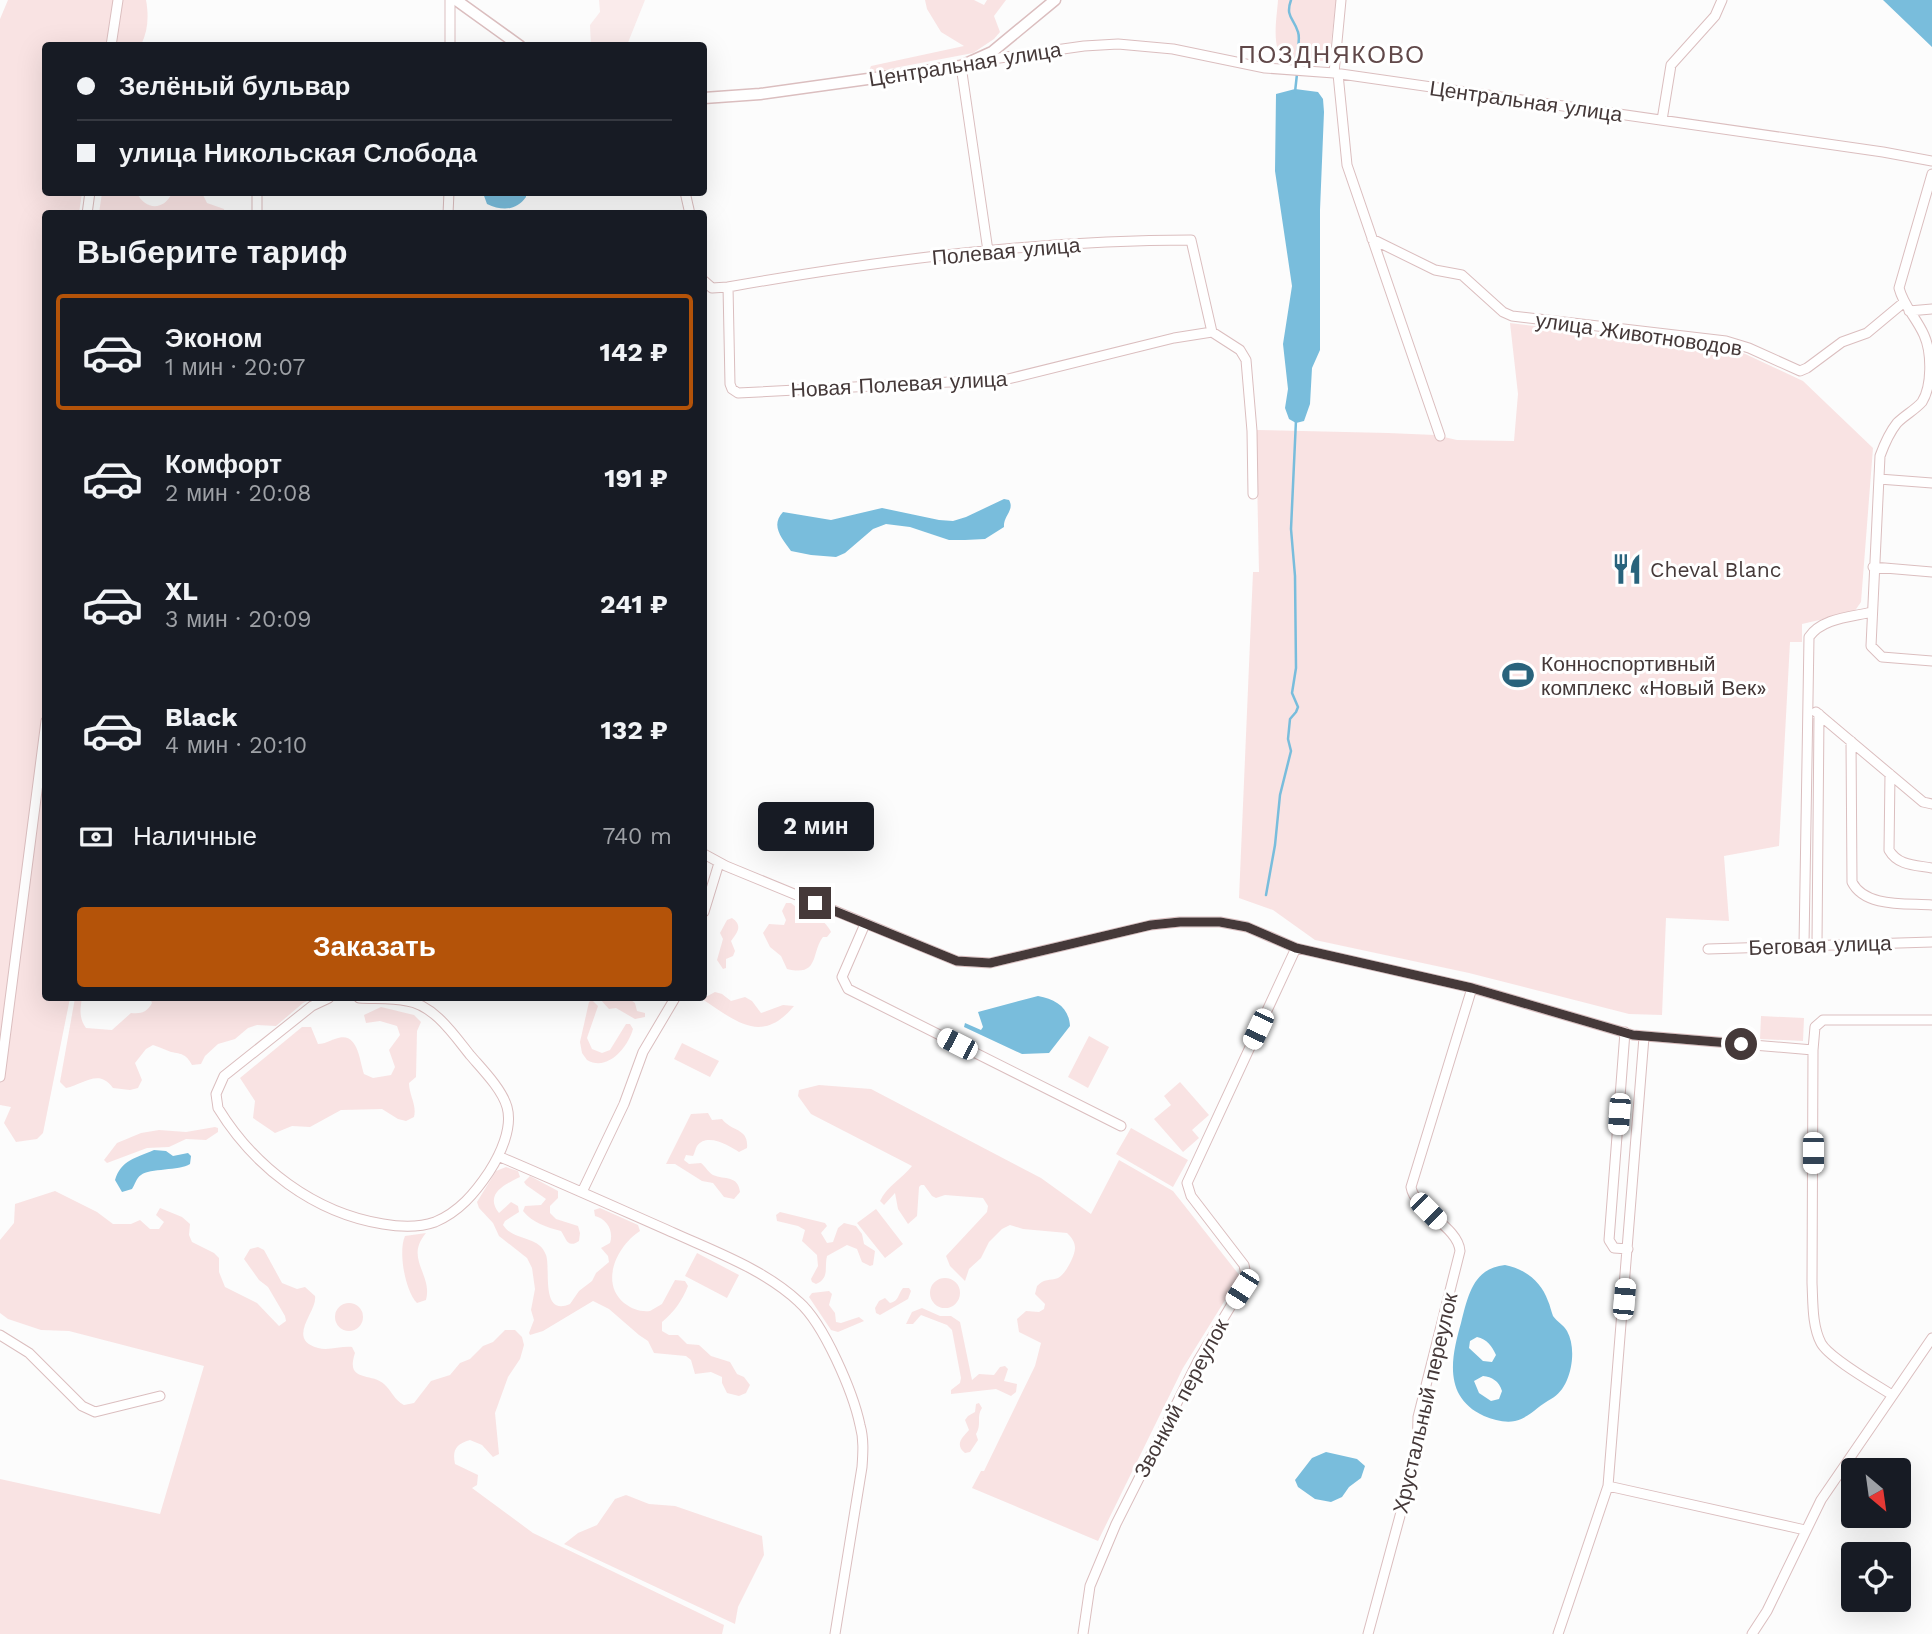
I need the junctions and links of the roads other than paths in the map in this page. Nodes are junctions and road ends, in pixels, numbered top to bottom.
1 (118, 0) edge
2 (450, 0) edge
3 (456, 0) edge
4 (1055, 0) edge
5 (1341, 0) edge
6 (1722, 3) edge
7 (112, 42) edge
8 (450, 42) edge
9 (514, 42) edge
10 (976, 61) junction
11 (961, 66) junction
12 (1336, 73) junction
13 (707, 98) edge
14 (1662, 120) junction
15 (1932, 161) edge
16 (1932, 174) edge
17 (1372, 239) junction
18 (988, 251) junction
19 (707, 284) edge
20 (728, 287) junction
21 (1906, 307) junction
22 (1932, 309) edge
23 (1212, 332) junction
24 (1927, 403) edge
25 (1440, 436) dead end
26 (1879, 479) junction
27 (1932, 483) edge
28 (1254, 494) dead end
29 (1873, 567) junction
30 (1932, 572) edge
31 (1872, 612) junction
32 (1932, 661) edge
33 (1807, 704) junction
34 (1819, 714) junction
35 (1851, 741) junction
36 (42, 752) edge
37 (1890, 774) junction
38 (1932, 804) edge
39 (707, 856) edge
40 (719, 863) junction
41 (1932, 868) edge
42 (707, 902) edge
43 (1932, 905) edge
44 (864, 924) junction
45 (1932, 942) edge
46 (1817, 944) junction
47 (1804, 945) junction
48 (1296, 948) junction
49 (1708, 948) dead end
50 (1472, 988) junction
51 (323, 1001) edge
52 (408, 1001) edge
53 (674, 1001) edge
54 (1932, 1020) edge
55 (1625, 1032) junction
56 (1644, 1037) junction
57 (1813, 1050) junction
58 (0, 1077) edge
59 (1121, 1126) dead end
60 (498, 1156) junction
61 (582, 1192) junction
62 (1628, 1249) junction
63 (0, 1335) edge
64 (1932, 1338) edge
65 (1892, 1395) junction
66 (160, 1396) dead end
67 (1608, 1486) junction
68 (1805, 1530) junction
69 (835, 1634) edge
70 (1083, 1634) edge
71 (1368, 1634) edge
72 (1558, 1634) edge
73 (1752, 1634) edge

1 - 7 street
2 - 8 street
3 - 9 street
4 - 10 street
5 - 12 street
6 - 14 street
10 - 11 street, Центральная улица
10 - 12 street, Центральная улица
11 - 13 street, Центральная улица
11 - 18 street
12 - 14 street, Центральная улица
12 - 17 street
14 - 15 street, Центральная улица
16 - 21 street
17 - 21 street, улица Животноводов
17 - 25 street
18 - 20 street, Полевая улица
18 - 23 street, Полевая улица
19 - 20 street
20 - 23 street, Новая Полевая улица
21 - 22 street
21 - 24 street
23 - 28 street
24 - 26 street
26 - 27 street
26 - 29 street
29 - 30 street
29 - 31 street
31 - 32 street
31 - 33 street
33 - 34 street
33 - 47 street
34 - 35 street
34 - 46 street
35 - 37 street
35 - 43 street
36 - 58 street
37 - 38 street
37 - 41 street
39 - 40 street
40 - 42 street
40 - 44 street
44 - 48 street
44 - 59 street
45 - 46 street, Беговая улица
46 - 47 street, Беговая улица
47 - 49 street, Беговая улица
48 - 50 street
48 - 70 street, Звонкий переулок
50 - 55 street
50 - 71 street, Хрустальный переулок
51 - 60 street
52 - 60 street
53 - 61 street
54 - 57 street
55 - 56 street
55 - 62 street
56 - 57 street
56 - 62 street
57 - 65 street
60 - 61 street
61 - 69 street
62 - 67 street
63 - 66 street
64 - 65 street
65 - 68 street
67 - 68 street
67 - 72 street
68 - 73 street

